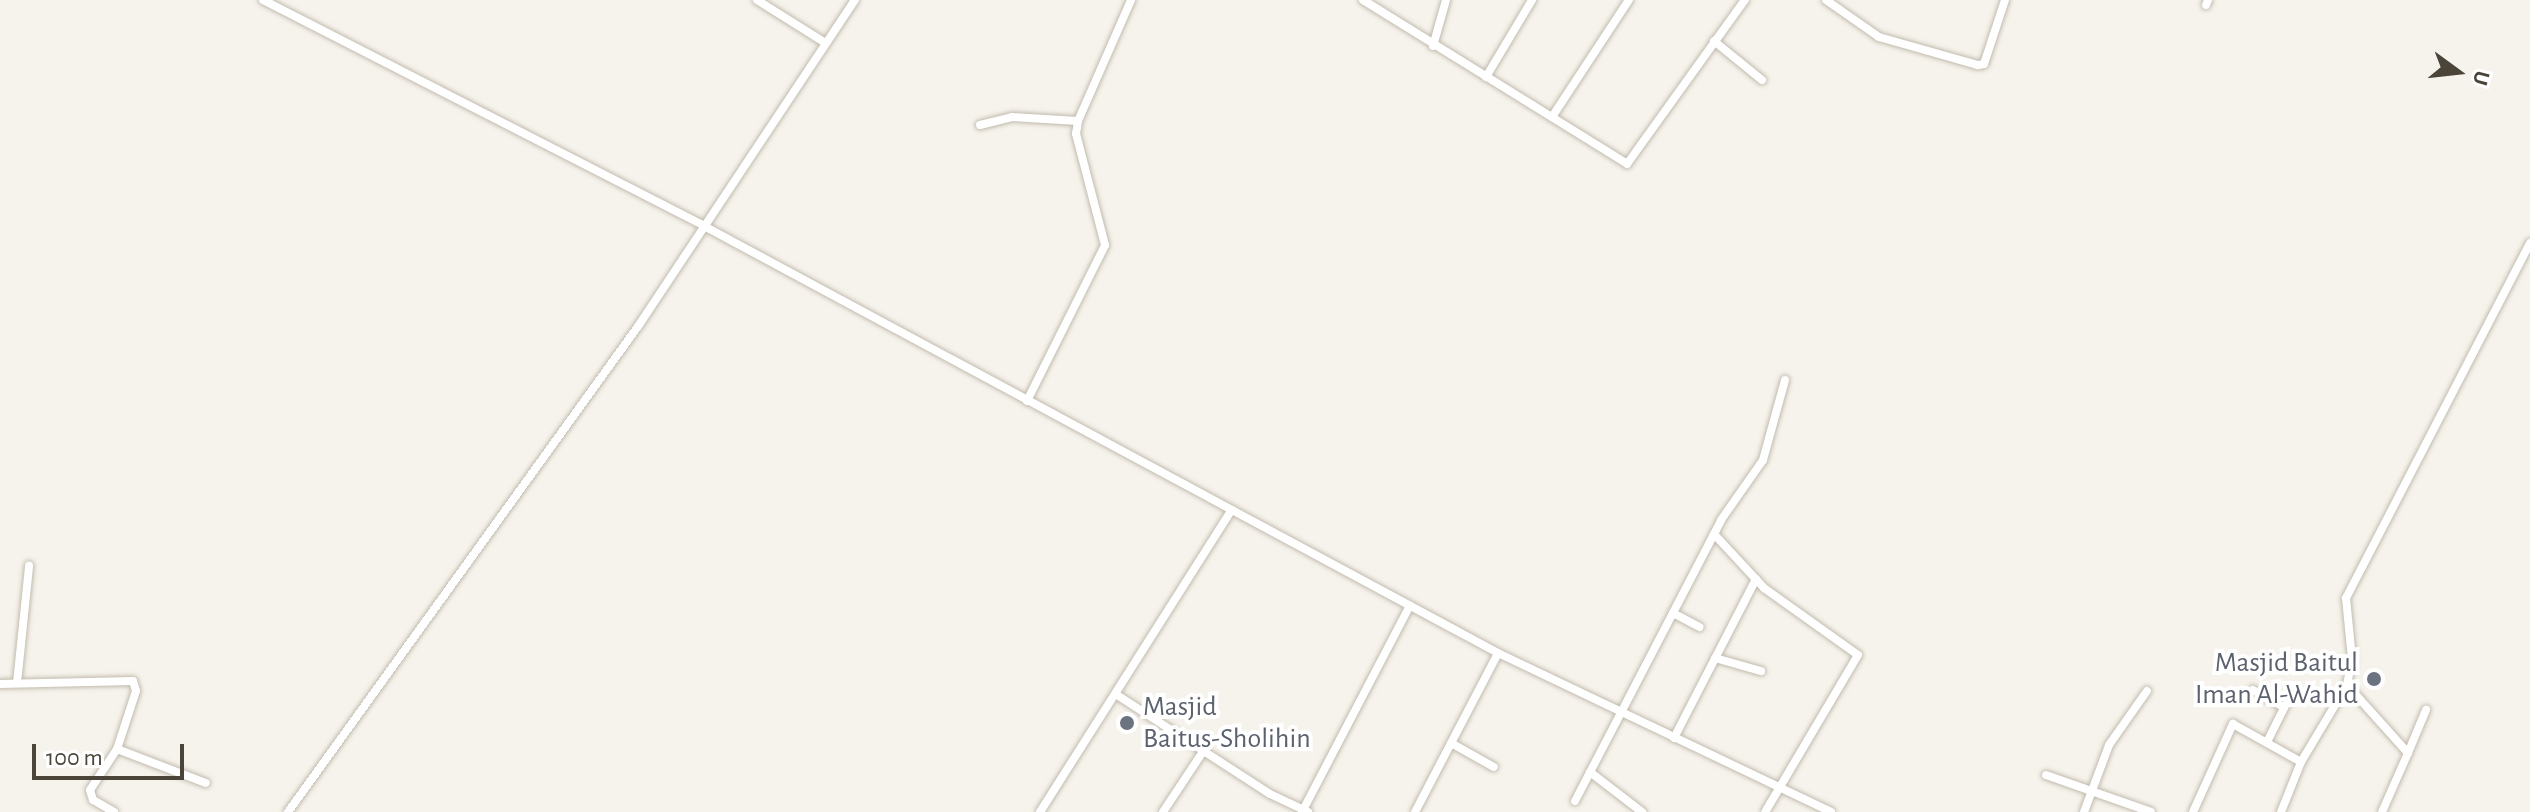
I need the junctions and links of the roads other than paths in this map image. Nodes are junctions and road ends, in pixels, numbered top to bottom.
1 (263, 0) edge
2 (757, 0) edge
3 (855, 0) edge
4 (1131, 0) edge
5 (1363, 0) edge
6 (1446, 0) edge
7 (1532, 0) edge
8 (1629, 0) edge
9 (1745, 0) edge
10 (1826, 0) edge
11 (2005, 0) edge
12 (1714, 41) junction
13 (824, 42) junction
14 (1433, 46) junction
15 (1486, 77) junction
16 (1762, 80) dead end
17 (1552, 117) junction
18 (1078, 121) junction
19 (980, 125) dead end
20 (704, 226) junction
21 (2530, 243) edge
22 (1785, 380) dead end
23 (1027, 401) junction
24 (1232, 510) junction
25 (1714, 534) junction
26 (29, 566) dead end
27 (1756, 579) junction
28 (1410, 605) junction
29 (1673, 613) junction
30 (1699, 627) dead end
31 (1498, 653) junction
32 (1715, 658) junction
33 (1761, 671) dead end
34 (17, 683) junction
35 (0, 684) edge
36 (2347, 685) junction
37 (2253, 690) dead end
38 (2147, 691) dead end
39 (2292, 692) dead end
40 (1117, 695) junction
41 (2284, 707) junction
42 (2426, 710) dead end
43 (1621, 713) junction
44 (1674, 738) junction
45 (2267, 742) junction
46 (1451, 743) junction
47 (117, 749) junction
48 (1204, 750) junction
49 (2408, 753) junction
50 (2301, 764) junction
51 (1494, 767) dead end
52 (1590, 772) junction
53 (2046, 775) dead end
54 (206, 783) dead end
55 (1781, 789) junction
56 (2091, 790) junction
57 (1575, 801) dead end
58 (1166, 811) edge
59 (1304, 811) edge
60 (114, 812) edge
61 (288, 812) edge
62 (1040, 812) edge
63 (1415, 812) edge
64 (1642, 812) edge
65 (1765, 812) edge
66 (1831, 812) edge
67 (2084, 812) edge
68 (2151, 812) edge
69 (2193, 812) edge
70 (2281, 812) edge
71 (2382, 812) edge

1 - 20 street
2 - 13 street
3 - 13 street
4 - 18 street
5 - 14 street
6 - 14 street
7 - 15 street
8 - 17 street
9 - 12 street
10 - 11 street
12 - 16 street
12 - 17 street
13 - 20 street
14 - 15 street
15 - 17 street
18 - 19 street
18 - 23 street
20 - 23 street
20 - 61 street
21 - 36 street
22 - 25 street
23 - 24 street
24 - 28 street
24 - 40 street
25 - 27 street
25 - 29 street
26 - 34 street
27 - 32 street
27 - 55 street
28 - 31 street
28 - 59 street
29 - 30 street
29 - 43 street
31 - 43 street
31 - 46 street
32 - 33 street
32 - 44 street
34 - 35 street
34 - 47 street
36 - 49 street
36 - 50 street
37 - 41 street
38 - 56 street
39 - 41 street
40 - 48 street
40 - 62 street
41 - 45 street
42 - 49 street
43 - 44 street
43 - 52 street
44 - 55 street
45 - 50 street
45 - 69 street
46 - 51 street
46 - 63 street
47 - 54 street
47 - 60 street
48 - 58 street
48 - 59 street
49 - 71 street
50 - 70 street
52 - 57 street
52 - 64 street
53 - 56 street
55 - 65 street
55 - 66 street
56 - 67 street
56 - 68 street

